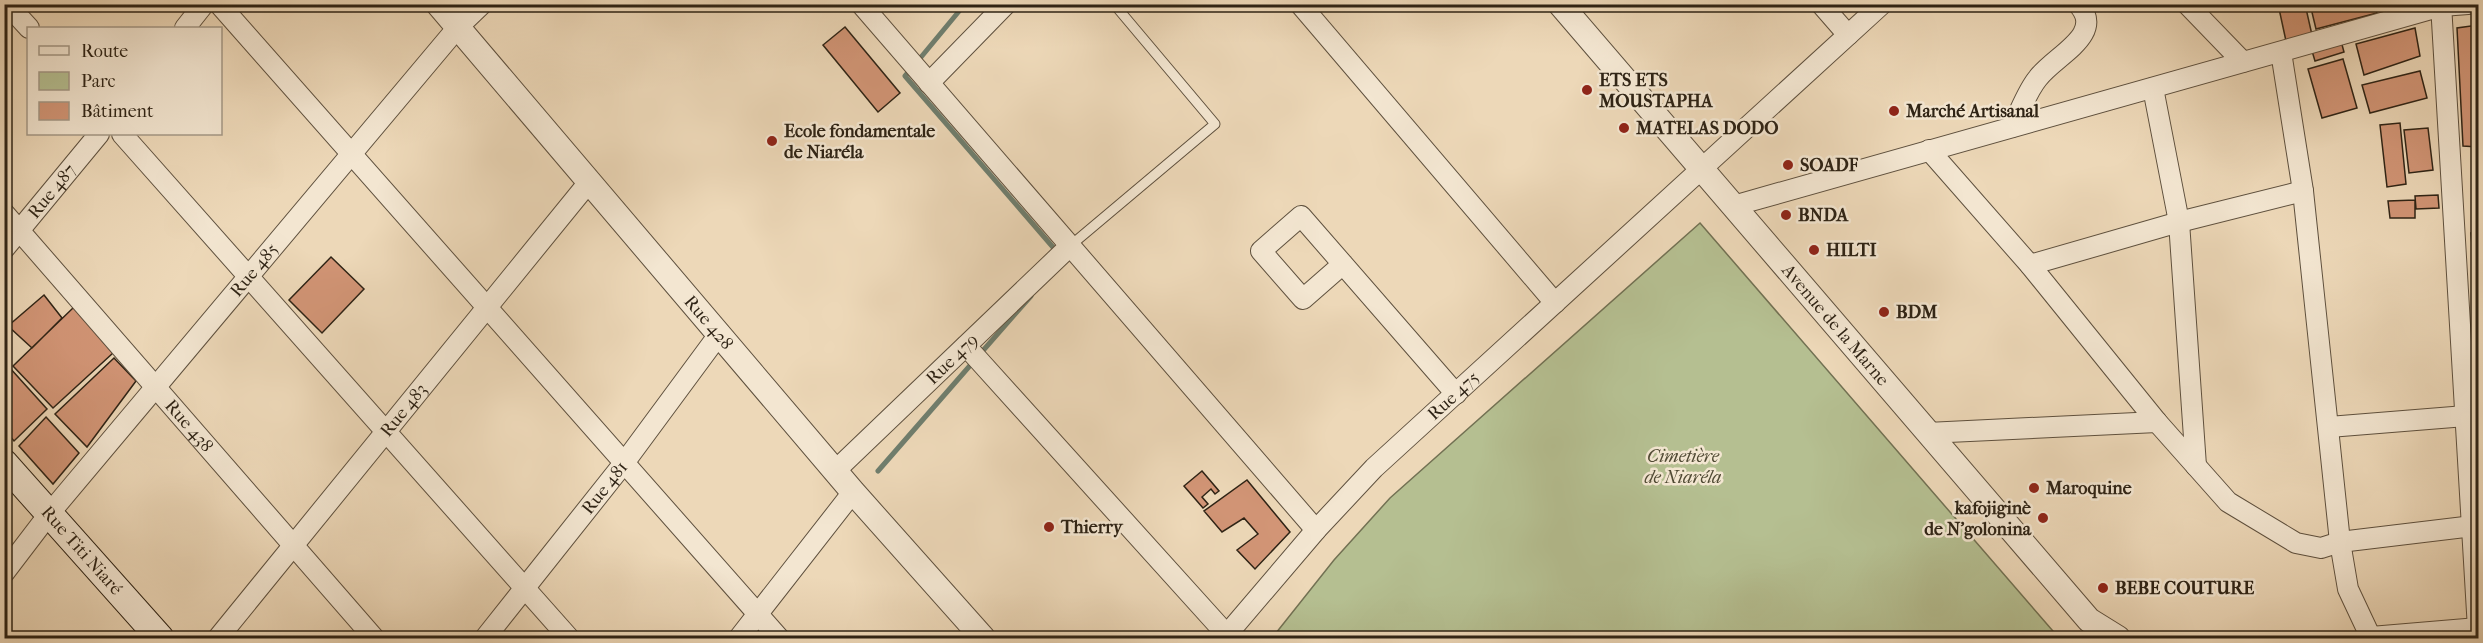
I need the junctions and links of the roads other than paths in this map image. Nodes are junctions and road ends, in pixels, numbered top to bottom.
1 (7, 4) edge
2 (204, 4) edge
3 (219, 4) edge
4 (438, 4) edge
5 (482, 4) edge
6 (861, 4) edge
7 (1006, 4) edge
8 (1114, 4) edge
9 (1300, 4) edge
10 (1560, 4) edge
11 (1821, 4) edge
12 (2078, 4) edge
13 (2187, 4) edge
14 (2468, 4) edge
15 (2442, 5) edge
16 (1878, 6) edge
17 (27, 27) edge
18 (186, 27) edge
19 (458, 27) junction
20 (1848, 35) junction
21 (2281, 52) junction
22 (2243, 62) junction
23 (929, 83) junction
24 (2153, 88) junction
25 (2012, 127) junction
26 (98, 135) edge
27 (123, 135) edge
28 (1929, 150) junction
29 (351, 153) junction
30 (1702, 170) junction
31 (589, 182) junction
32 (2303, 191) junction
33 (1733, 206) junction
34 (4, 213) edge
35 (2179, 222) junction
36 (20, 231) junction
37 (1070, 246) junction
38 (4, 249) edge
39 (1343, 264) dead end
40 (2030, 265) junction
41 (248, 277) junction
42 (1556, 303) junction
43 (487, 308) junction
44 (720, 333) junction
45 (966, 345) junction
46 (156, 387) junction
47 (1456, 394) junction
48 (2473, 415) edge
49 (2157, 422) junction
50 (2329, 427) junction
51 (386, 432) junction
52 (1927, 433) junction
53 (4, 463) edge
54 (624, 463) junction
55 (2196, 466) junction
56 (835, 471) junction
57 (853, 492) junction
58 (49, 514) junction
59 (2473, 526) junction
60 (1316, 530) junction
61 (2340, 542) junction
62 (292, 546) junction
63 (4, 573) edge
64 (526, 590) junction
65 (758, 614) junction
66 (2478, 628) edge
67 (2095, 629) edge
68 (1226, 637) edge
69 (2371, 638) edge
70 (160, 639) edge
71 (218, 639) edge
72 (374, 639) edge
73 (485, 639) edge
74 (569, 639) edge
75 (739, 639) edge
76 (779, 639) edge
77 (983, 639) edge
78 (2118, 639) edge

1 - 17 street
2 - 18 street
3 - 29 street
4 - 19 street, Rue 428
5 - 19 street, Rue 485
6 - 23 street
7 - 23 street
8 - 37 lane
9 - 42 street
10 - 30 street, Avenue de la Marne
11 - 20 street
12 - 25 street
13 - 22 street
14 - 15 street
15 - 21 street
15 - 48 street
16 - 20 street, Rue 475
19 - 29 street, Rue 485
19 - 31 street, Rue 428
20 - 30 street, Rue 475
21 - 22 street
21 - 32 street
22 - 24 street
23 - 37 street
24 - 25 street
24 - 35 street
25 - 28 street
26 - 36 street, Rue 487
27 - 41 street
28 - 33 street
28 - 40 street
29 - 41 street, Rue 485
29 - 43 street
30 - 33 street, Avenue de la Marne
30 - 42 street, Rue 475
31 - 43 street, Rue 483
31 - 44 street, Rue 428
32 - 35 street
32 - 50 street
33 - 52 street, Avenue de la Marne
34 - 36 street, Rue 438
35 - 40 street
35 - 55 street
36 - 38 street, Rue 487
36 - 46 street, Rue 438
37 - 45 street, Rue 479
37 - 60 street
39 - 47 street
40 - 49 street
41 - 46 street, Rue 485
41 - 51 street
42 - 47 street, Rue 475
43 - 51 street, Rue 483
43 - 54 street
44 - 54 street, Rue 481
44 - 56 street, Rue 428
45 - 56 street, Rue 479
45 - 68 street
46 - 58 street, Rue 485
46 - 62 street, Rue 438
47 - 60 street, Rue 475
48 - 50 street
48 - 59 street
49 - 52 street
49 - 55 street
50 - 61 street
51 - 62 street, Rue 483
51 - 64 street
52 - 67 street, Avenue de la Marne
53 - 58 main road, Rue Titi Niaré
54 - 64 street, Rue 481
54 - 65 street
55 - 61 street
56 - 57 street, Rue 428
57 - 65 street
57 - 77 street, Rue 428
58 - 63 street, Rue 485
58 - 70 main road, Rue Titi Niaré
59 - 61 street
59 - 66 street
60 - 68 street, Rue 475
61 - 69 street
62 - 71 street, Rue 483
62 - 72 street, Rue 438
64 - 73 street, Rue 481
64 - 74 street
65 - 75 street
65 - 76 street
66 - 69 street
67 - 78 street, Avenue de la Marne

